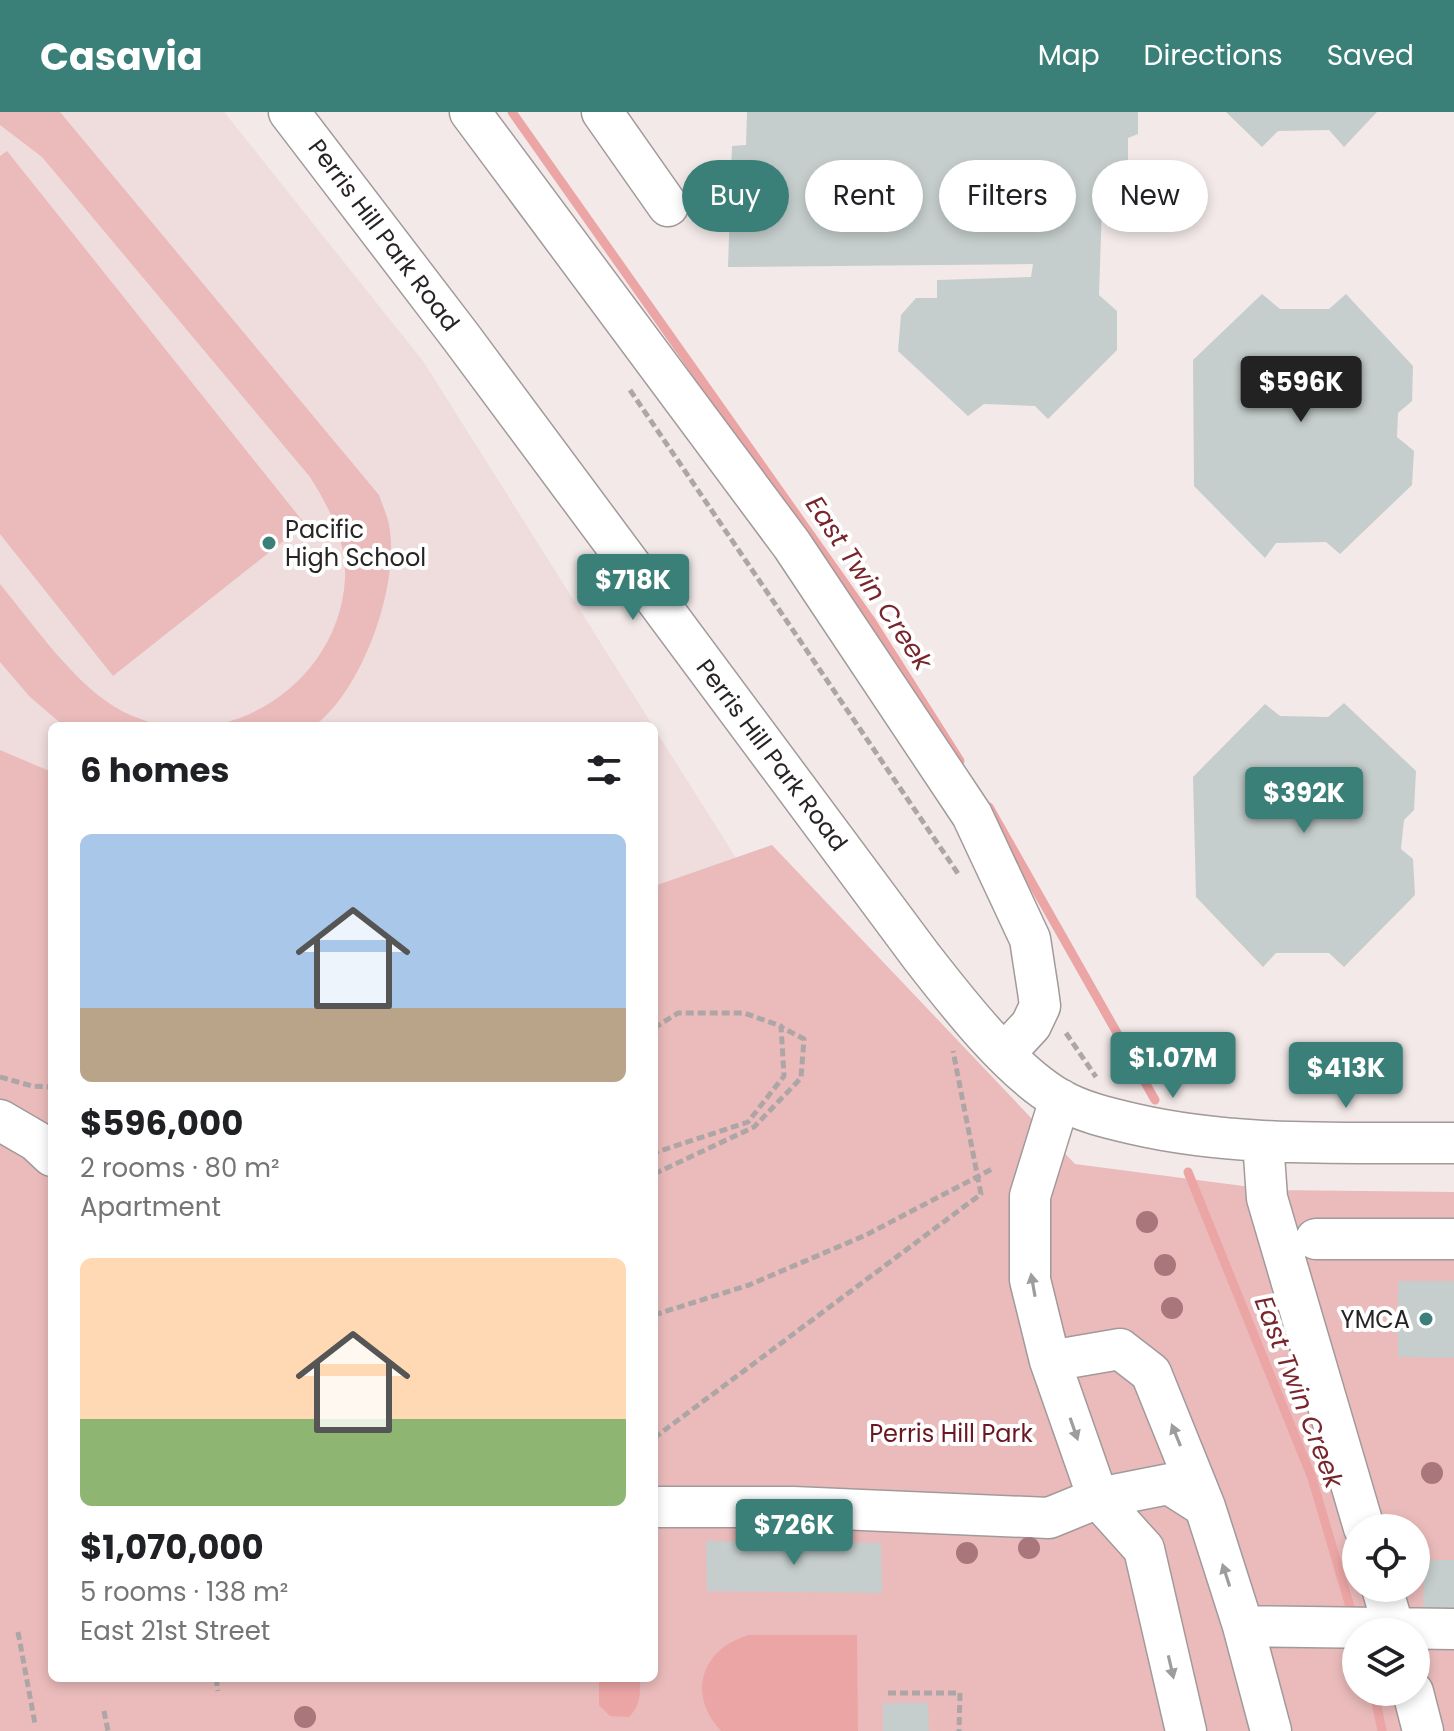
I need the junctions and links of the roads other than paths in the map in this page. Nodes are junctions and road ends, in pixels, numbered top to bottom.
1 (289, 112) edge
2 (470, 112) edge
3 (602, 112) edge
4 (668, 206) dead end
5 (1005, 1053) junction
6 (1047, 1090) junction
7 (0, 1120) edge
8 (1250, 1140) junction
9 (1454, 1143) edge
10 (48, 1152) edge
11 (1316, 1239) dead end
12 (1454, 1239) edge
13 (1050, 1361) junction
14 (1098, 1498) junction
15 (658, 1507) edge
16 (1205, 1507) junction
17 (1360, 1514) edge
18 (1243, 1626) junction
19 (1342, 1628) edge
20 (1430, 1629) edge
21 (1454, 1629) edge
22 (1417, 1706) edge
23 (1186, 1731) edge
24 (1271, 1731) edge
25 (1423, 1731) edge

1 - 5 street, Perris Hill Park Road
2 - 5 street
3 - 4 street
5 - 6 street, Perris Hill Park Road
6 - 8 street
13 -> 6 street
7 - 10 street
8 - 9 street
8 - 17 street
11 - 12 street
13 -> 14 street
16 -> 13 street
14 - 15 street
14 - 16 street
14 -> 23 street
18 -> 16 street
18 - 19 street
18 - 24 street
20 - 21 street
22 - 25 street

